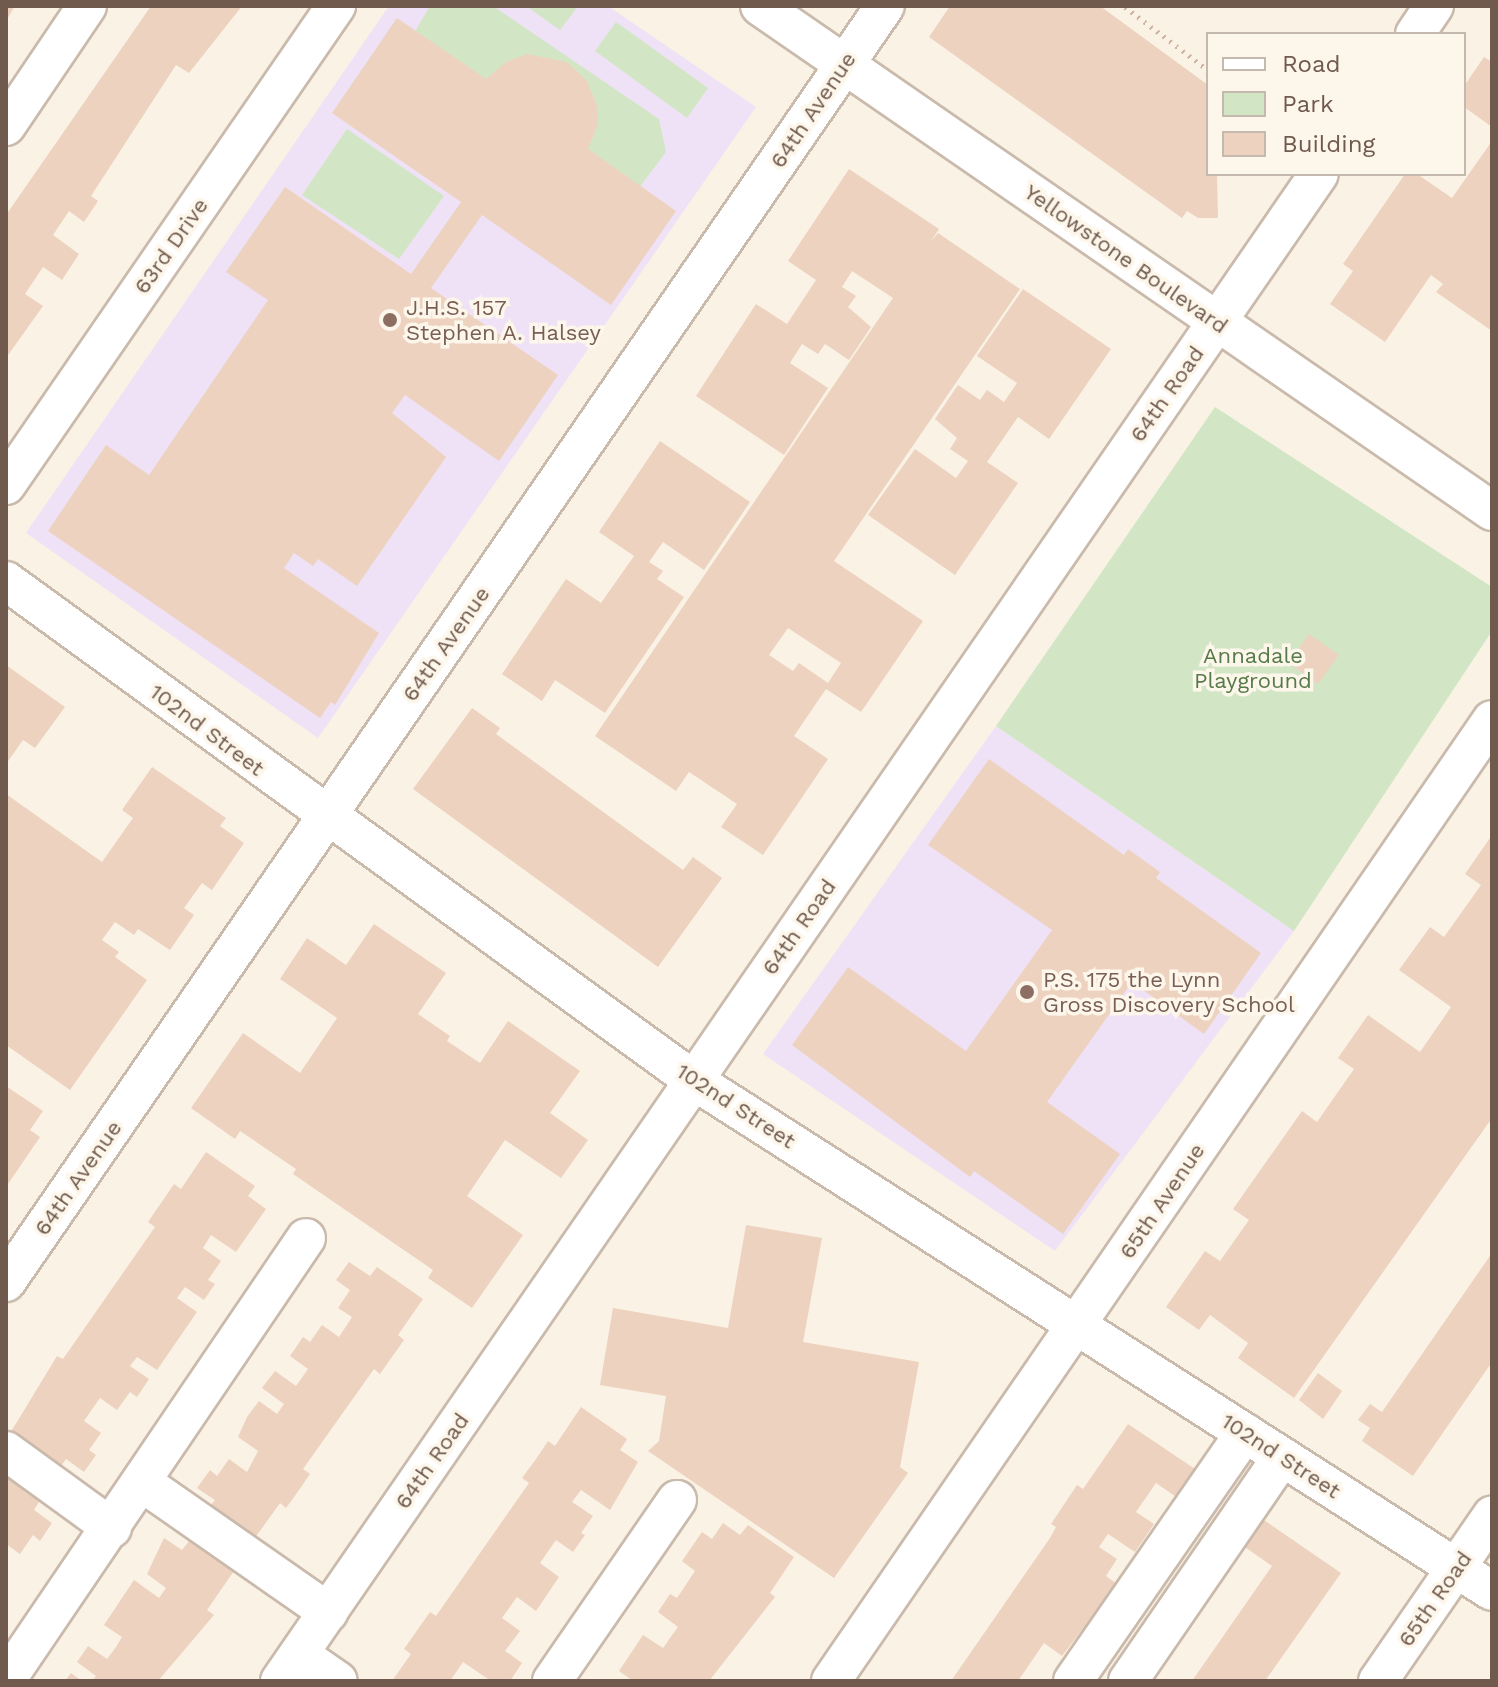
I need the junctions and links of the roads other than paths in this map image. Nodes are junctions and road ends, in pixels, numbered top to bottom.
1 (87, 6) edge
2 (336, 6) edge
3 (760, 6) edge
4 (885, 6) edge
5 (1434, 6) edge
6 (1416, 32) edge
7 (845, 65) junction
8 (6, 126) edge
9 (1318, 176) edge
10 (1217, 321) junction
11 (6, 485) edge
12 (1492, 511) edge
13 (6, 581) edge
14 (1492, 720) edge
15 (326, 818) junction
16 (693, 1080) junction
17 (306, 1238) dead end
18 (6, 1282) edge
19 (1077, 1325) junction
20 (1245, 1433) junction
21 (6, 1451) edge
22 (1282, 1457) junction
23 (143, 1483) junction
24 (677, 1500) dead end
25 (1492, 1516) edge
26 (112, 1528) junction
27 (1456, 1568) junction
28 (1492, 1591) edge
29 (328, 1612) junction
30 (290, 1668) edge
31 (6, 1680) edge
32 (338, 1681) edge
33 (552, 1681) edge
34 (831, 1681) edge
35 (1073, 1681) edge
36 (1128, 1681) edge
37 (1378, 1681) edge

1 - 8 street
2 - 11 street, 63rd Drive
3 - 7 street, Yellowstone Boulevard
4 - 7 street, 64th Avenue
5 - 6 street
7 - 10 street, Yellowstone Boulevard
7 - 15 street, 64th Avenue
9 - 10 street, 64th Road
10 - 12 street, Yellowstone Boulevard
10 - 16 street, 64th Road
13 - 15 street, 102nd Street
14 - 19 street, 65th Avenue
15 - 16 street, 102nd Street
15 - 18 street, 64th Avenue
16 - 19 street, 102nd Street
16 - 29 street, 64th Road
17 - 23 street
19 - 20 street, 102nd Street
19 - 34 street, 65th Avenue
20 - 22 street, 102nd Street
20 - 35 street
21 - 26 street
22 - 27 street, 102nd Street
22 - 36 street
23 - 26 street
23 - 29 street
24 - 33 street
25 - 27 street, 65th Road
26 - 31 street
27 - 28 street, 102nd Street
27 - 37 street, 65th Road
29 - 30 street, 64th Road
30 - 32 street

